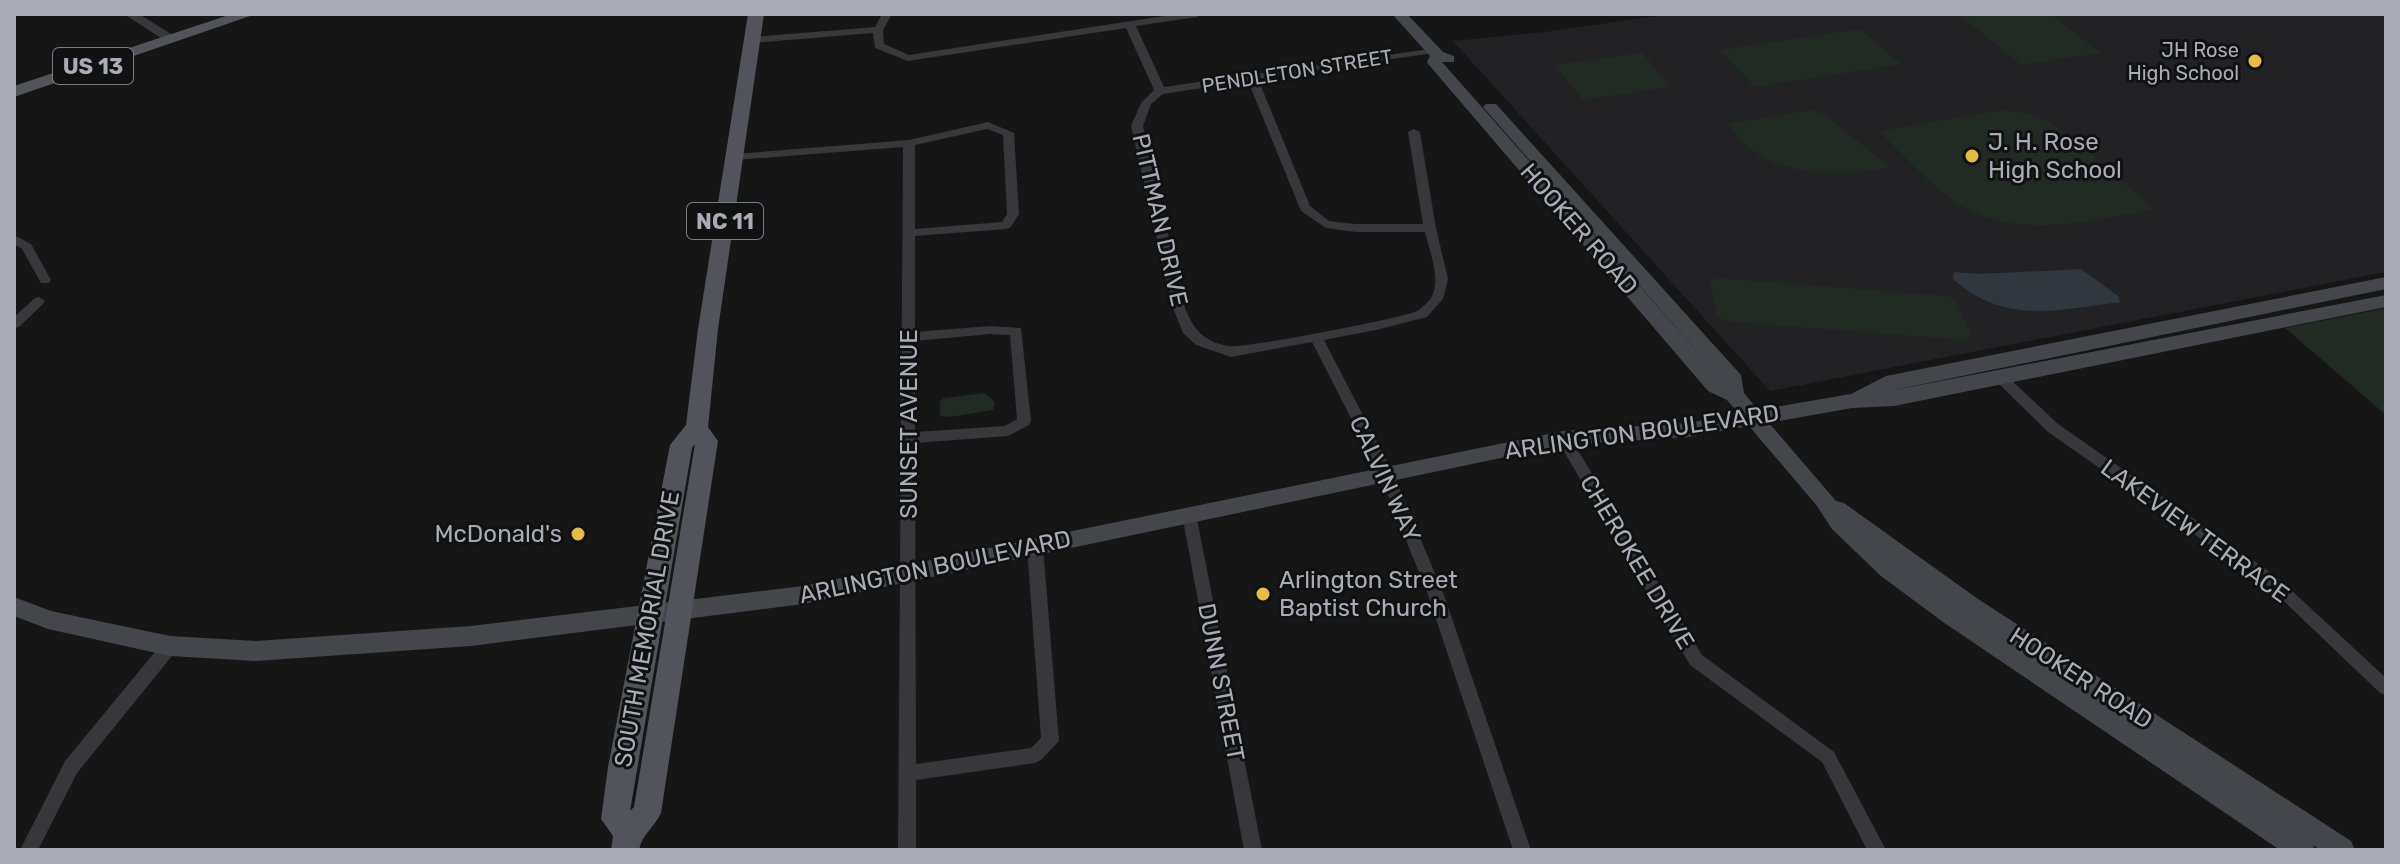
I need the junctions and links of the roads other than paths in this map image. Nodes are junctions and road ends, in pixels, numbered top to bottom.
1 (130, 14) edge
2 (248, 14) edge
3 (756, 14) edge
4 (887, 14) edge
5 (1197, 14) edge
6 (1399, 14) edge
7 (1130, 25) junction
8 (878, 30) junction
9 (172, 39) junction
10 (752, 40) junction
11 (1436, 52) junction
12 (1252, 78) junction
13 (1160, 91) junction
14 (14, 92) edge
15 (1414, 132) dead end
16 (909, 143) junction
17 (735, 157) junction
18 (1430, 228) junction
19 (908, 233) junction
20 (14, 239) edge
21 (45, 280) dead end
22 (2386, 283) edge
23 (2310, 298) junction
24 (39, 301) dead end
25 (2386, 301) edge
26 (2328, 312) junction
27 (14, 324) edge
28 (909, 337) junction
29 (1317, 338) junction
30 (2061, 348) junction
31 (2001, 378) junction
32 (1852, 401) junction
33 (1754, 419) junction
34 (697, 428) junction
35 (909, 438) junction
36 (1563, 438) junction
37 (1387, 475) junction
38 (1824, 500) junction
39 (1189, 514) junction
40 (1035, 547) junction
41 (908, 574) junction
42 (14, 606) edge
43 (680, 611) junction
44 (648, 615) junction
45 (170, 646) junction
46 (2386, 688) edge
47 (908, 773) junction
48 (626, 841) edge
49 (29, 850) edge
50 (907, 850) edge
51 (1253, 850) edge
52 (1522, 850) edge
53 (1877, 850) edge
54 (2302, 850) edge
55 (2342, 850) edge

1 - 9 street
2 - 9 main road, US 13
3 - 10 main road, SOUTH MEMORIAL DRIVE / NC 11
4 - 8 street
5 - 7 street
6 - 11 main road, HOOKER ROAD
7 - 8 street
7 - 13 street
8 - 10 street
9 - 14 main road, US 13
10 - 17 main road, SOUTH MEMORIAL DRIVE / NC 11
11 - 12 street, PENDLETON STREET
11 - 33 main road, HOOKER ROAD
12 - 13 street, PENDLETON STREET
12 - 18 street
13 - 29 street, PITTMAN DRIVE
15 - 18 street, PITTMAN DRIVE
16 - 17 street
16 - 19 street, SUNSET AVENUE
16 - 19 street
17 - 34 main road, SOUTH MEMORIAL DRIVE / NC 11
18 - 29 street, PITTMAN DRIVE
19 - 28 street, SUNSET AVENUE
20 - 21 street
22 - 23 main road, ARLINGTON BOULEVARD
23 - 26 main road
23 - 30 main road, ARLINGTON BOULEVARD
24 - 27 street
25 - 26 main road, ARLINGTON BOULEVARD
26 - 31 main road, ARLINGTON BOULEVARD
28 - 35 street, SUNSET AVENUE
28 - 35 street
29 - 37 street, CALVIN WAY
30 - 31 main road
30 - 32 main road, ARLINGTON BOULEVARD
31 - 32 main road, ARLINGTON BOULEVARD
31 - 46 street, LAKEVIEW TERRACE
32 - 33 main road, ARLINGTON BOULEVARD
33 - 36 main road, ARLINGTON BOULEVARD
33 - 38 main road, HOOKER ROAD
34 - 43 main road, SOUTH MEMORIAL DRIVE / NC 11
34 - 44 main road, SOUTH MEMORIAL DRIVE / NC 11
35 - 41 street, SUNSET AVENUE
36 - 37 main road, ARLINGTON BOULEVARD
36 - 53 street, CHEROKEE DRIVE
37 - 39 main road, ARLINGTON BOULEVARD
37 - 52 street, CALVIN WAY
38 - 54 main road, HOOKER ROAD
38 - 55 main road, HOOKER ROAD
39 - 40 main road, ARLINGTON BOULEVARD
39 - 51 street, DUNN STREET
40 - 41 main road, ARLINGTON BOULEVARD
40 - 47 street
41 - 43 main road, ARLINGTON BOULEVARD
41 - 47 street, SUNSET AVENUE
42 - 45 main road, ARLINGTON BOULEVARD
43 - 44 main road, ARLINGTON BOULEVARD
43 - 48 main road, SOUTH MEMORIAL DRIVE / NC 11
44 - 45 main road, ARLINGTON BOULEVARD
44 - 48 main road, SOUTH MEMORIAL DRIVE / NC 11
45 - 49 street
47 - 50 street, SUNSET AVENUE

